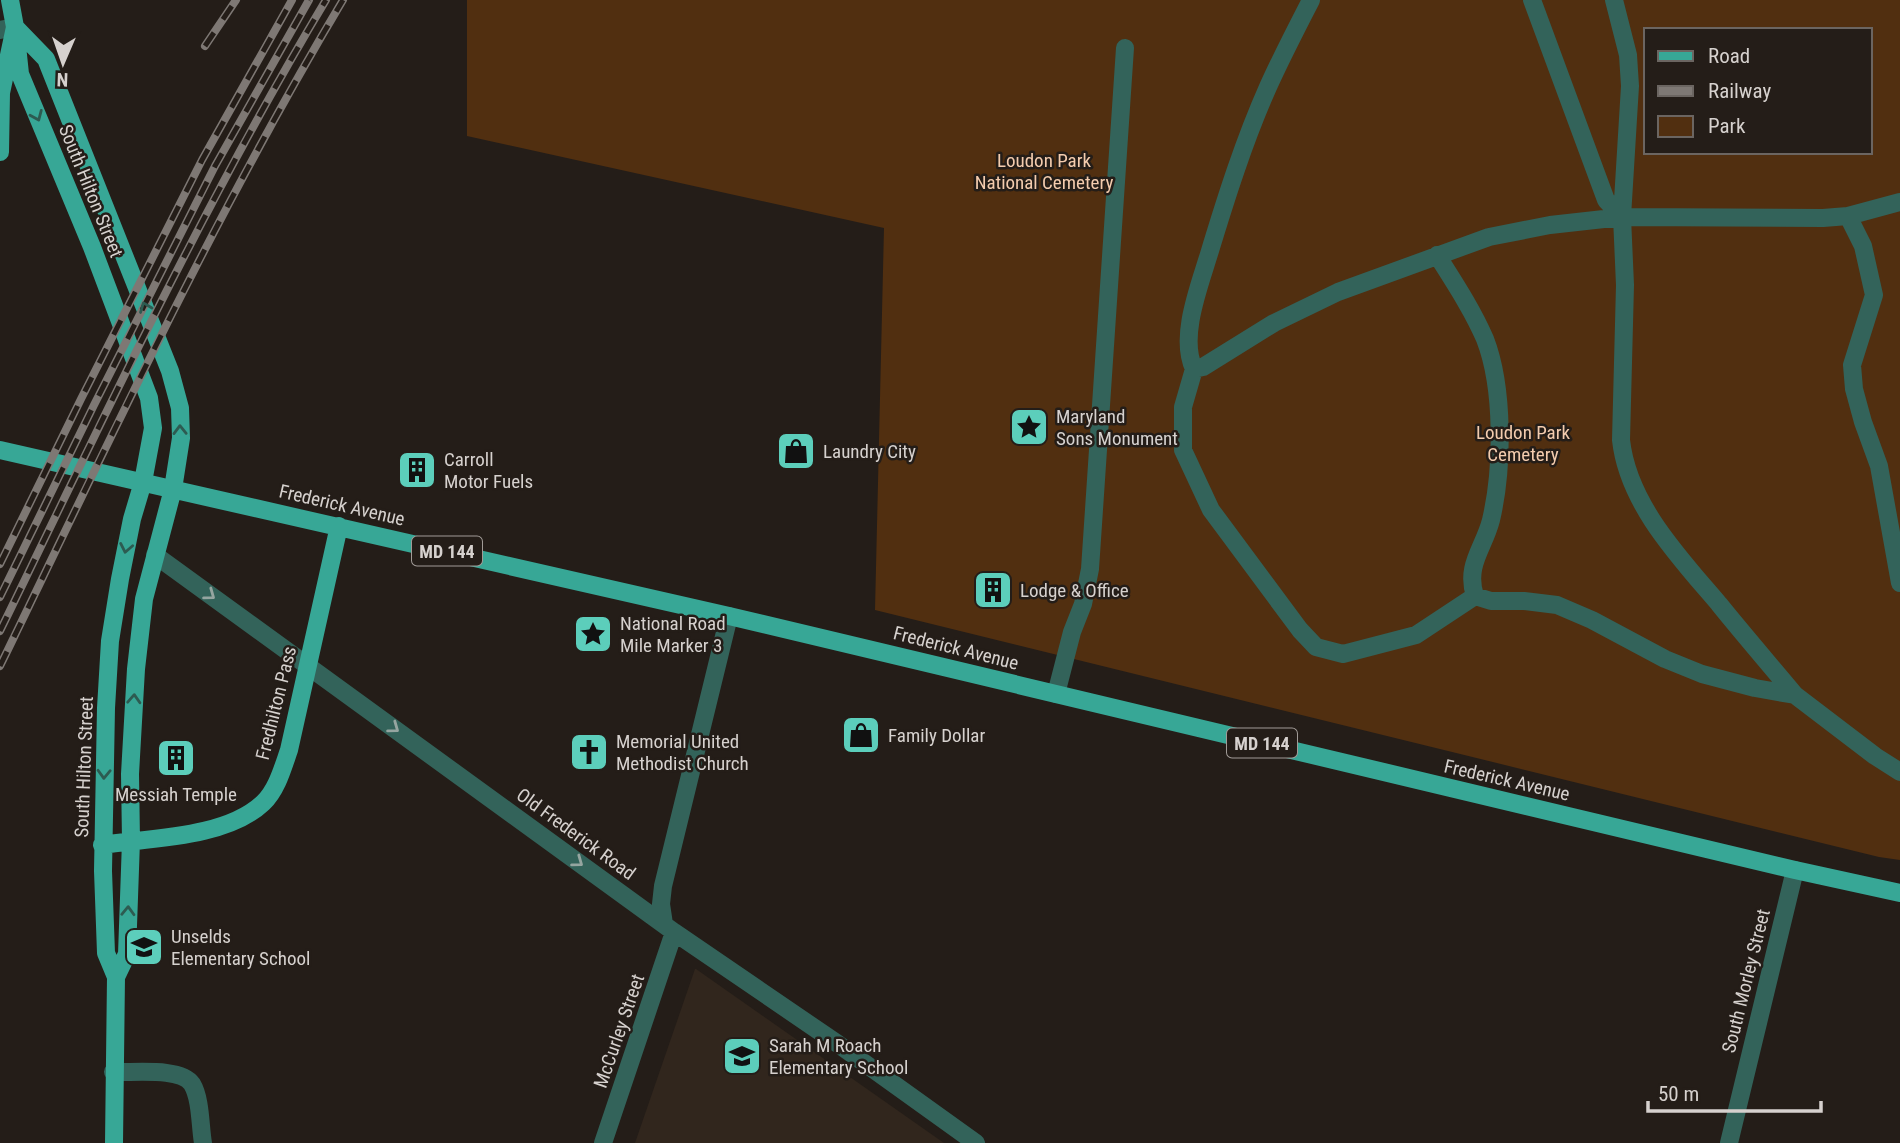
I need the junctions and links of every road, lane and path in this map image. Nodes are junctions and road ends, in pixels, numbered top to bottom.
1 (10, 0) edge
2 (1311, 0) edge
3 (1532, 0) edge
4 (1614, 0) edge
5 (8, 29) edge
6 (1125, 48) dead end
7 (0, 152) edge
8 (1900, 202) edge
9 (1848, 216) junction
10 (1622, 217) junction
11 (1437, 255) junction
12 (1194, 369) junction
13 (0, 450) edge
14 (143, 482) junction
15 (173, 489) junction
16 (339, 526) junction
17 (155, 555) junction
18 (1900, 583) edge
19 (1475, 596) junction
20 (729, 616) junction
21 (308, 665) junction
22 (1056, 694) junction
23 (1795, 695) junction
24 (1900, 772) edge
25 (131, 841) junction
26 (102, 845) junction
27 (1795, 870) junction
28 (1900, 893) edge
29 (669, 928) junction
30 (116, 977) junction
31 (113, 1072) junction
32 (114, 1143) edge
33 (203, 1143) edge
34 (603, 1143) edge
35 (976, 1143) edge
36 (1729, 1143) edge

1 - 5 main road
2 - 12 street
3 - 10 street
4 - 10 street
5 - 7 main road
5 -> 14 main road, South Hilton Street
15 -> 5 main road, South Hilton Street
6 - 22 street
8 - 9 street
9 - 10 street
9 - 18 street
10 - 11 street
10 - 23 street
11 - 12 street
11 - 19 street
12 - 19 street
13 - 14 main road, Frederick Avenue / MD 144
14 - 15 main road, Frederick Avenue / MD 144
14 -> 26 main road, South Hilton Street
15 - 16 main road, Frederick Avenue / MD 144
15 - 17 main road, South Hilton Street
16 - 20 main road, Frederick Avenue / MD 144
16 - 21 main road, Fredhilton Pass
17 -> 21 street, Old Frederick Road
25 -> 17 main road, South Hilton Street
19 - 23 street
20 - 22 main road, Frederick Avenue / MD 144
20 - 29 street, McCurley Street
21 - 25 main road, Fredhilton Pass
21 -> 29 street, Old Frederick Road
22 - 27 main road, Frederick Avenue / MD 144
23 - 24 street
25 - 26 main road, Fredhilton Pass
30 -> 25 main road, South Hilton Street
26 - 30 main road, South Hilton Street
27 - 28 main road, Frederick Avenue / MD 144
27 - 36 street, South Morley Street
29 - 34 street, McCurley Street
29 - 35 street, Old Frederick Road
30 - 31 main road, South Hilton Street
31 - 32 main road, South Hilton Street
31 - 33 street

